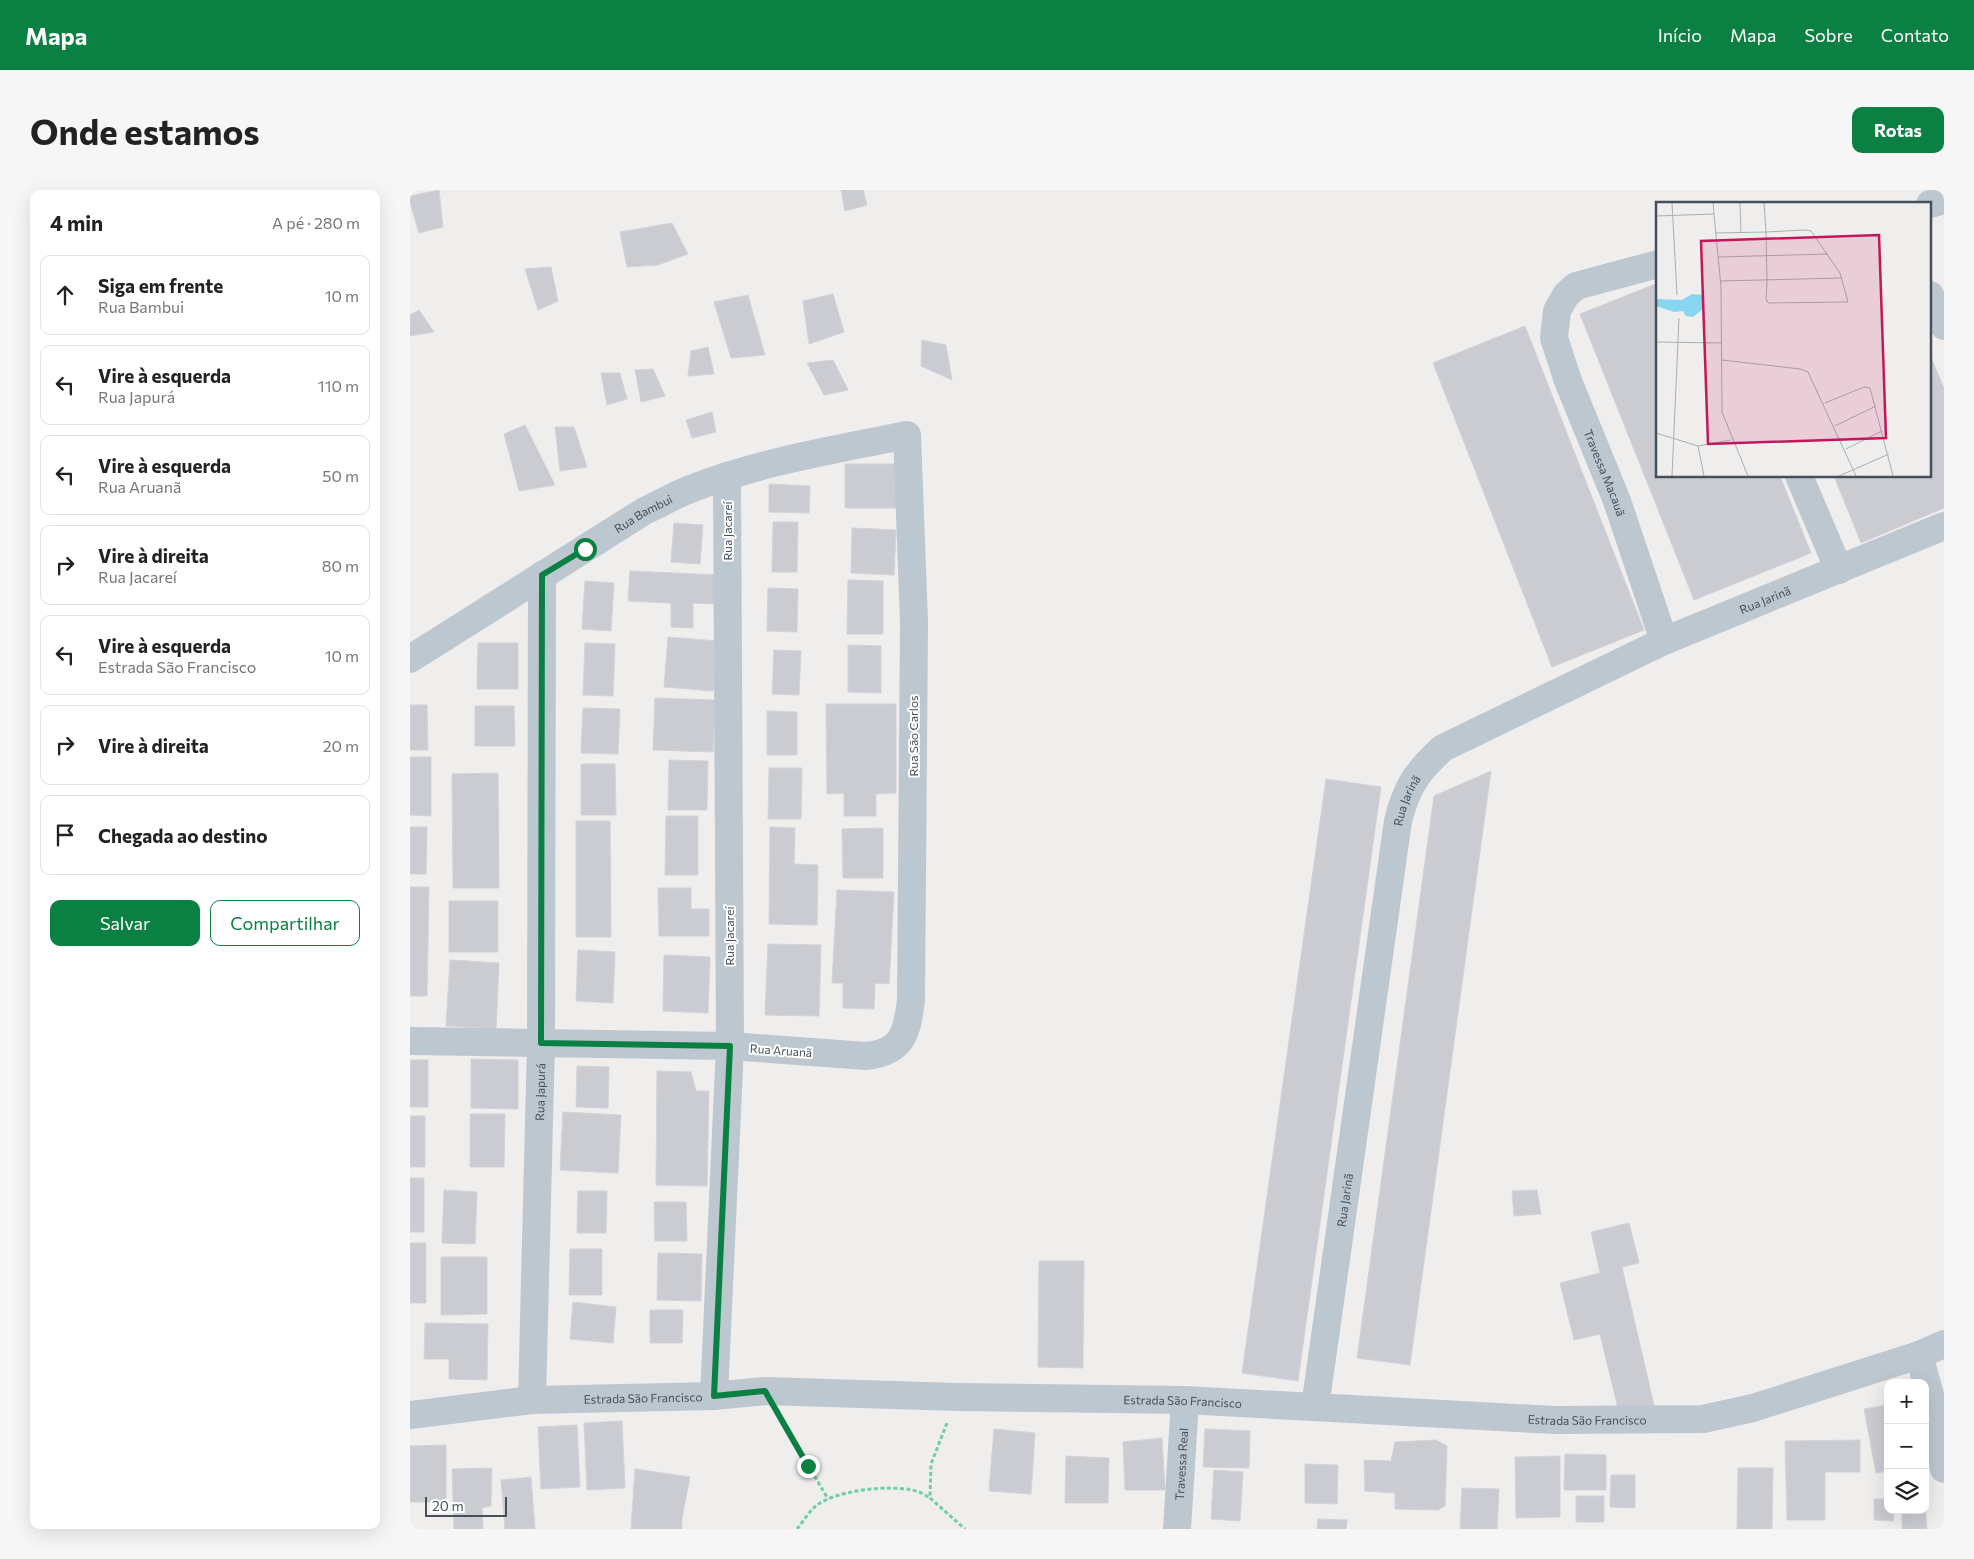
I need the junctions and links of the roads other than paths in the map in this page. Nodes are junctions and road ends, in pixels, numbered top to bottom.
1 (1656, 265) edge
2 (1932, 299) edge
3 (1944, 326) edge
4 (907, 436) joint
5 (727, 476) junction
6 (1799, 478) edge
7 (1944, 526) edge
8 (1839, 570) junction
9 (542, 575) junction
10 (1664, 641) junction
11 (410, 659) edge
12 (905, 1035) joint
13 (410, 1041) edge
14 (541, 1043) junction
15 (730, 1046) junction
16 (1944, 1344) edge
17 (1919, 1355) junction
18 (714, 1396) junction
19 (532, 1400) junction
20 (1185, 1400) junction
21 (1315, 1407) junction
22 (410, 1415) edge
23 (1944, 1469) edge
24 (1178, 1529) edge

1 - 10 street, Travessa Macauã
2 - 3 street
4 - 5 street, Rua Bambui
4 - 12 street, Rua São Carlos
5 - 9 street, Rua Bambui
5 - 15 street, Rua Jacareí
6 - 8 street
7 - 8 street, Rua Jarinã
8 - 10 street, Rua Jarinã
9 - 11 street, Rua Bambui
9 - 14 street, Rua Japurá
10 - 21 street, Rua Jarinã
12 - 15 street, Rua Aruanã
13 - 14 street, Rua Aruanã
14 - 15 street, Rua Aruanã
14 - 19 street, Rua Japurá
15 - 18 street, Rua Jacareí
16 - 17 street, Estrada São Francisco
17 - 21 street, Estrada São Francisco
17 - 23 street
18 - 19 street, Estrada São Francisco
18 - 20 street, Estrada São Francisco
19 - 22 street, Estrada São Francisco
20 - 21 street, Estrada São Francisco
20 - 24 street, Travessa Real

